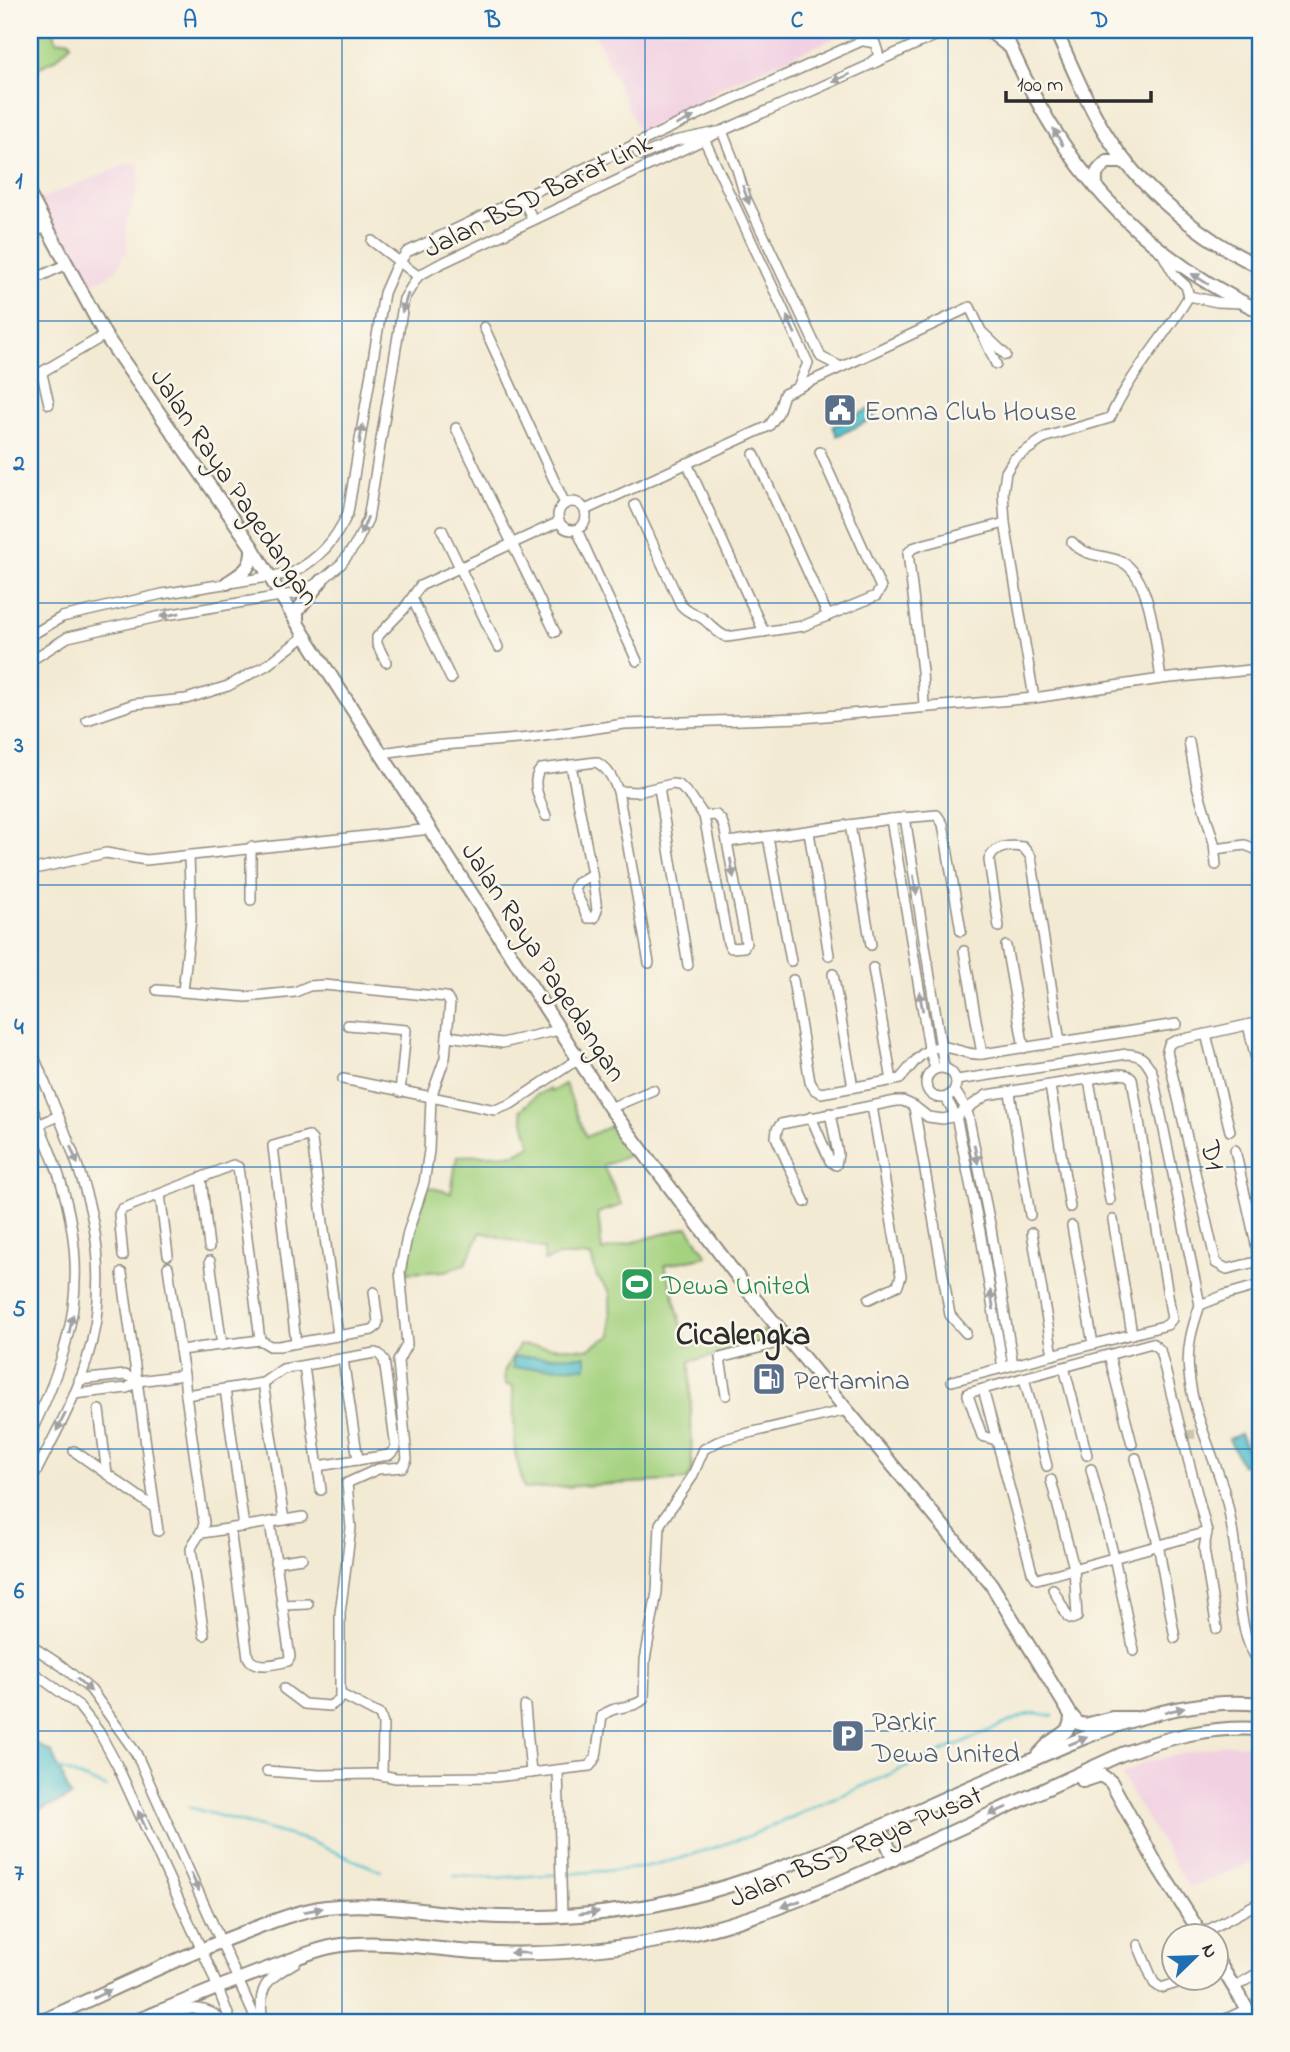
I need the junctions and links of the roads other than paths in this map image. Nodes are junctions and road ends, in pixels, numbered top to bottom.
1 (886, 30) edge
2 (948, 30) edge
3 (983, 30) edge
4 (1003, 30) edge
5 (1055, 30) edge
6 (855, 43) junction
7 (1010, 48) junction
8 (866, 66) junction
9 (722, 131) junction
10 (704, 139) junction
11 (634, 145) junction
12 (1126, 162) junction
13 (737, 169) junction
14 (720, 176) junction
15 (1098, 192) junction
16 (30, 196) edge
17 (522, 197) junction
18 (533, 220) junction
19 (46, 227) junction
20 (30, 234) edge
21 (372, 241) dead end
22 (1162, 253) junction
23 (400, 262) junction
24 (67, 264) junction
25 (1260, 267) edge
26 (418, 276) junction
27 (30, 281) edge
28 (1189, 296) junction
29 (1243, 303) junction
30 (1260, 311) edge
31 (484, 327) dead end
32 (980, 329) junction
33 (105, 335) junction
34 (1006, 355) dead end
35 (821, 357) junction
36 (808, 363) junction
37 (996, 364) dead end
38 (841, 367) junction
39 (42, 373) junction
40 (30, 379) edge
41 (798, 387) junction
42 (49, 404) dead end
43 (456, 428) dead end
44 (820, 452) dead end
45 (754, 454) dead end
46 (687, 463) junction
47 (565, 504) junction
48 (635, 505) dead end
49 (585, 510) junction
50 (559, 522) junction
51 (1005, 523) junction
52 (442, 530) dead end
53 (577, 530) junction
54 (1072, 542) dead end
55 (512, 544) junction
56 (252, 547) junction
57 (460, 568) junction
58 (271, 576) junction
59 (321, 581) junction
60 (227, 583) junction
61 (282, 595) junction
62 (412, 598) junction
63 (828, 616) junction
64 (297, 621) junction
65 (555, 632) dead end
66 (764, 632) junction
67 (30, 636) edge
68 (305, 636) junction
69 (498, 647) dead end
70 (30, 661) edge
71 (638, 661) dead end
72 (386, 662) dead end
73 (1260, 669) edge
74 (451, 679) dead end
75 (1161, 680) junction
76 (1034, 698) junction
77 (924, 706) junction
78 (86, 720) dead end
79 (1189, 742) dead end
80 (382, 753) junction
81 (571, 765) junction
82 (659, 788) junction
83 (618, 791) junction
84 (546, 816) dead end
85 (705, 816) junction
86 (905, 817) junction
87 (891, 819) junction
88 (850, 825) junction
89 (431, 829) junction
90 (809, 832) junction
91 (768, 837) junction
92 (728, 842) junction
93 (251, 847) junction
94 (1215, 849) junction
95 (1260, 851) edge
96 (189, 855) junction
97 (1216, 865) dead end
98 (30, 870) edge
99 (592, 874) dead end
100 (251, 900) dead end
101 (999, 927) dead end
102 (961, 931) dead end
103 (871, 945) dead end
104 (1006, 946) dead end
105 (964, 951) dead end
106 (829, 955) dead end
107 (791, 961) dead end
108 (649, 962) dead end
109 (688, 965) dead end
110 (873, 968) dead end
111 (832, 974) dead end
112 (793, 980) dead end
113 (157, 990) dead end
114 (183, 990) junction
115 (1260, 1022) edge
116 (1177, 1024) dead end
117 (348, 1025) dead end
118 (1248, 1025) junction
119 (559, 1030) junction
120 (1206, 1034) junction
121 (447, 1036) junction
122 (1060, 1042) junction
123 (940, 1046) junction
124 (30, 1047) edge
125 (929, 1048) junction
126 (1024, 1048) junction
127 (982, 1054) junction
128 (578, 1059) junction
129 (940, 1068) junction
130 (1260, 1076) edge
131 (344, 1079) dead end
132 (957, 1080) junction
133 (1089, 1080) junction
134 (892, 1081) junction
135 (1050, 1086) junction
136 (853, 1087) junction
137 (653, 1090) dead end
138 (955, 1091) junction
139 (400, 1092) junction
140 (1010, 1093) junction
141 (431, 1097) junction
142 (946, 1098) junction
143 (30, 1103) edge
144 (872, 1106) junction
145 (914, 1106) junction
146 (610, 1108) junction
147 (967, 1110) junction
148 (830, 1113) junction
149 (58, 1116) junction
150 (956, 1116) junction
151 (811, 1117) junction
152 (38, 1125) junction
153 (1230, 1131) dead end
154 (1235, 1150) dead end
155 (201, 1178) junction
156 (160, 1194) junction
157 (1110, 1200) dead end
158 (805, 1202) dead end
159 (1070, 1207) dead end
160 (1030, 1214) dead end
161 (1113, 1220) dead end
162 (1072, 1226) dead end
163 (1032, 1233) dead end
164 (209, 1247) dead end
165 (168, 1255) dead end
166 (124, 1256) dead end
167 (210, 1261) dead end
168 (1260, 1262) edge
169 (168, 1267) dead end
170 (122, 1273) dead end
171 (1260, 1285) edge
172 (374, 1292) dead end
173 (869, 1299) dead end
174 (1200, 1305) junction
175 (966, 1333) dead end
176 (1132, 1334) junction
177 (338, 1335) junction
178 (260, 1340) junction
179 (789, 1340) junction
180 (296, 1343) junction
181 (1093, 1344) junction
182 (222, 1345) junction
183 (180, 1350) junction
184 (1053, 1355) junction
185 (1110, 1355) junction
186 (343, 1359) junction
187 (304, 1366) junction
188 (1008, 1366) junction
189 (1064, 1367) junction
190 (184, 1376) junction
191 (1024, 1378) junction
192 (79, 1380) junction
193 (138, 1381) junction
194 (952, 1381) dead end
195 (263, 1383) junction
196 (225, 1389) junction
197 (983, 1389) junction
198 (74, 1394) junction
199 (186, 1395) junction
200 (726, 1395) dead end
201 (99, 1410) dead end
202 (847, 1410) junction
203 (30, 1434) edge
204 (1192, 1434) junction
205 (996, 1440) junction
206 (1132, 1444) dead end
207 (74, 1451) dead end
208 (1087, 1455) dead end
209 (1136, 1458) dead end
210 (358, 1460) junction
211 (318, 1466) junction
212 (1047, 1466) dead end
213 (1091, 1469) dead end
214 (107, 1474) junction
215 (1051, 1480) dead end
216 (30, 1484) edge
217 (321, 1490) dead end
218 (155, 1508) junction
219 (303, 1517) dead end
220 (284, 1520) junction
221 (270, 1522) junction
222 (244, 1527) junction
223 (230, 1529) junction
224 (159, 1531) dead end
225 (1207, 1532) junction
226 (202, 1533) junction
227 (1158, 1544) junction
228 (1114, 1557) junction
229 (302, 1558) dead end
230 (275, 1562) junction
231 (1074, 1569) junction
232 (1053, 1589) dead end
233 (308, 1604) dead end
234 (282, 1605) junction
235 (1217, 1629) dead end
236 (204, 1635) dead end
237 (1175, 1638) dead end
238 (30, 1645) edge
239 (1133, 1651) dead end
240 (1260, 1661) edge
241 (30, 1670) edge
242 (284, 1689) dead end
243 (340, 1694) junction
244 (1215, 1704) junction
245 (1260, 1704) edge
246 (525, 1706) dead end
247 (1071, 1716) junction
248 (1135, 1718) junction
249 (1215, 1729) junction
250 (1260, 1729) edge
251 (1150, 1744) junction
252 (1035, 1758) junction
253 (558, 1770) junction
254 (267, 1771) dead end
255 (531, 1773) junction
256 (382, 1775) junction
257 (1111, 1783) junction
258 (1039, 1793) junction
259 (880, 1828) junction
260 (894, 1858) junction
261 (1260, 1902) edge
262 (562, 1915) junction
263 (1194, 1923) edge
264 (1223, 1923) edge
265 (221, 1941) junction
266 (1138, 1945) dead end
267 (201, 1949) junction
268 (312, 1952) junction
269 (1260, 1972) edge
270 (238, 1980) junction
271 (1230, 1981) edge
272 (1160, 1987) edge
273 (1234, 1987) junction
274 (217, 1988) junction
275 (1247, 2009) junction
276 (40, 2022) edge
277 (134, 2022) edge
278 (223, 2022) edge
279 (230, 2022) edge
280 (260, 2022) edge
281 (1220, 2022) edge
282 (1255, 2022) edge

1 - 6 street, Jalan BSD Barat Link
2 - 8 street, Jalan BSD Barat Link
3 - 7 main road
4 - 7 main road
5 - 12 main road
6 - 8 street
11 -> 6 street, Jalan BSD Barat Link
15 -> 7 main road
8 -> 9 street, Jalan BSD Barat Link
9 - 10 street, Jalan BSD Barat Link
9 - 11 street
9 - 13 street
10 - 14 street
10 - 18 street, Jalan BSD Barat Link
11 - 17 street, Jalan BSD Barat Link
12 - 15 main road
12 - 25 main road
13 - 14 street
13 -> 35 street
36 -> 14 street
15 - 22 main road
16 - 19 main road, Jalan Raya Pagedangan
17 - 18 street
17 - 23 street, Jalan BSD Barat Link
18 - 26 street, Jalan BSD Barat Link
19 - 20 street
19 - 24 main road, Jalan Raya Pagedangan
21 - 23 street
22 - 28 street
29 -> 22 main road
23 - 26 street
58 -> 23 street, Jalan BSD Barat Link
24 - 27 street
24 - 33 main road, Jalan Raya Pagedangan
26 -> 59 street, Jalan BSD Barat Link
28 - 29 street
28 - 51 street
29 - 30 main road
31 - 47 street
32 - 34 street
32 - 37 street
32 - 38 street
33 - 39 street
33 - 56 main road, Jalan Raya Pagedangan
35 - 36 street
35 - 38 street
36 - 41 street
38 - 41 street
39 - 40 street
39 - 42 street
41 - 46 street
43 - 55 street
44 - 63 street
45 - 63 street
46 - 49 street
46 - 66 street
47 - 49 street
47 - 50 street
48 - 66 street
49 - 53 street
50 - 53 street
50 - 55 street
51 - 76 street
51 - 77 street
52 - 57 street
53 - 71 street
54 - 75 street
55 - 57 street
55 - 65 street
56 - 58 main road, Jalan Raya Pagedangan
56 - 60 main road
57 - 62 street
57 - 69 street
58 - 60 street, Jalan BSD Barat Link
58 - 61 main road, Jalan Raya Pagedangan
59 - 61 street, Jalan BSD Barat Link
59 - 64 main road
60 - 67 street, Jalan BSD Barat Link
61 - 64 main road, Jalan Raya Pagedangan
61 -> 70 street, Jalan BSD Barat Link
62 - 72 street
62 - 74 street
63 - 66 street
64 - 68 main road, Jalan Raya Pagedangan
68 - 78 street
68 - 80 main road, Jalan Raya Pagedangan
73 - 75 street
75 - 76 street
76 - 77 street
77 - 80 street
79 - 94 street
80 - 89 main road, Jalan Raya Pagedangan
81 - 83 street
81 - 84 street
81 - 99 street
82 - 83 street
82 - 85 street
82 - 109 street
83 - 108 street
85 - 92 street
92 -> 85 street
86 - 87 street
86 - 102 street
86 -> 123 street
87 - 88 street
125 -> 87 street
88 - 90 street
88 - 103 street
89 - 93 street
89 - 119 main road, Jalan Raya Pagedangan
90 - 91 street
90 - 106 street
91 - 92 street
91 - 107 street
93 - 96 street
93 - 100 street
94 - 95 street
94 - 97 street
96 - 98 street
96 - 114 street
101 - 122 street
104 - 126 street
105 - 127 street
110 - 134 street
111 - 136 street
112 - 136 street
113 - 114 street
114 - 121 street
115 - 118 street
116 - 122 street
117 - 139 street
118 - 120 street
118 - 130 street
119 - 121 street
119 - 128 main road, Jalan Raya Pagedangan
120 - 153 street
120 - 168 street, D1
121 - 141 street
122 - 126 street
123 - 125 street
123 - 127 street
123 - 129 street
124 - 149 street
125 - 129 street
125 - 134 street
126 - 127 street
128 - 141 street
128 - 146 main road, Jalan Raya Pagedangan
129 - 132 street
129 - 142 street
131 - 139 street
132 - 138 street
132 - 174 street
133 - 135 street
133 - 157 street
133 - 176 street
134 - 136 street
135 - 140 street
135 - 159 street
137 - 146 street
138 - 142 street
138 - 147 street
139 - 141 street
140 - 147 street
140 - 160 street
141 - 243 street
142 - 150 street
143 - 152 street
144 - 145 street
144 - 148 street
144 - 173 street
145 - 150 street
145 - 175 street
146 - 179 main road, Jalan Raya Pagedangan
147 - 150 street
147 -> 188 street
148 - 151 street
148 - 151 street
149 - 152 street
149 -> 192 street
188 -> 150 street
151 - 158 street
203 -> 152 street
154 - 168 street
155 - 156 street
155 - 164 street
155 - 178 street
156 - 165 street
156 - 166 street
161 - 176 street
162 - 181 street
163 - 184 street
167 - 182 street
169 - 183 street
170 - 193 street
171 - 174 street
172 - 177 street
174 - 204 street
176 - 181 street
177 - 180 street
177 - 180 street
178 - 180 street
178 - 182 street
179 - 200 street
179 - 202 main road, Jalan Raya Pagedangan
181 - 184 street
182 - 183 street
183 - 190 street
184 - 188 street
185 - 189 street
185 - 204 street
185 - 206 street
186 - 187 street
186 - 210 street
186 - 210 street
187 - 195 street
187 - 211 street
188 - 194 street
189 - 191 street
189 - 208 street
190 - 193 street
190 - 199 street
191 - 197 street
191 - 212 street
192 - 193 street
192 - 198 street
193 - 198 street
193 - 218 street
195 - 196 street
195 - 220 street
196 - 199 street
196 - 222 street
197 - 205 street
197 - 205 street
198 -> 216 street
199 - 226 street
201 - 214 street
202 - 247 main road, Jalan Raya Pagedangan
202 - 253 street
204 - 225 street
204 - 240 street
205 - 231 street
207 - 214 street
209 - 227 street
210 - 211 street
211 - 217 street
213 - 228 street
214 - 218 street
215 - 231 street
218 - 224 street
219 - 220 street
220 - 221 street
221 - 222 street
221 - 230 street
222 - 223 street
223 - 226 street
223 - 234 street
225 - 227 street
225 - 235 street
226 - 236 street
227 - 228 street
227 - 237 street
228 - 231 street
228 - 239 street
229 - 230 street
230 - 234 street
231 - 232 street
233 - 234 street
238 -> 265 street
267 -> 241 street
242 - 243 street
243 - 256 street
244 - 245 main road, Jalan BSD Raya Pusat
248 -> 244 main road, Jalan BSD Raya Pusat
244 - 249 main road
246 - 255 street
247 - 248 main road
247 - 252 main road
252 -> 248 main road, Jalan BSD Raya Pusat
249 - 250 main road, Jalan BSD Raya Pusat
249 - 251 main road, Jalan BSD Raya Pusat
251 - 257 main road
251 - 258 main road, Jalan BSD Raya Pusat
252 - 259 main road, Jalan BSD Raya Pusat
253 - 255 street
253 - 262 street
254 - 256 street
255 - 256 street
257 - 258 main road
257 - 263 main road
258 -> 260 main road, Jalan BSD Raya Pusat
259 - 260 main road
262 -> 259 main road, Jalan BSD Raya Pusat
260 -> 268 main road, Jalan BSD Raya Pusat
261 - 264 street
265 -> 262 main road, Jalan BSD Raya Pusat
265 - 267 main road, Jalan BSD Raya Pusat
265 - 270 street
266 - 272 street
267 - 274 street
276 -> 267 main road, Jalan BSD Raya Pusat
268 - 270 main road, Jalan BSD Raya Pusat
268 - 280 street
269 - 273 street
270 - 274 main road, Jalan BSD Raya Pusat
270 - 280 street
271 - 273 main road
273 - 275 main road
274 - 277 main road, Jalan BSD Raya Pusat
274 - 279 street
275 - 281 street
275 - 282 main road
277 - 278 street

